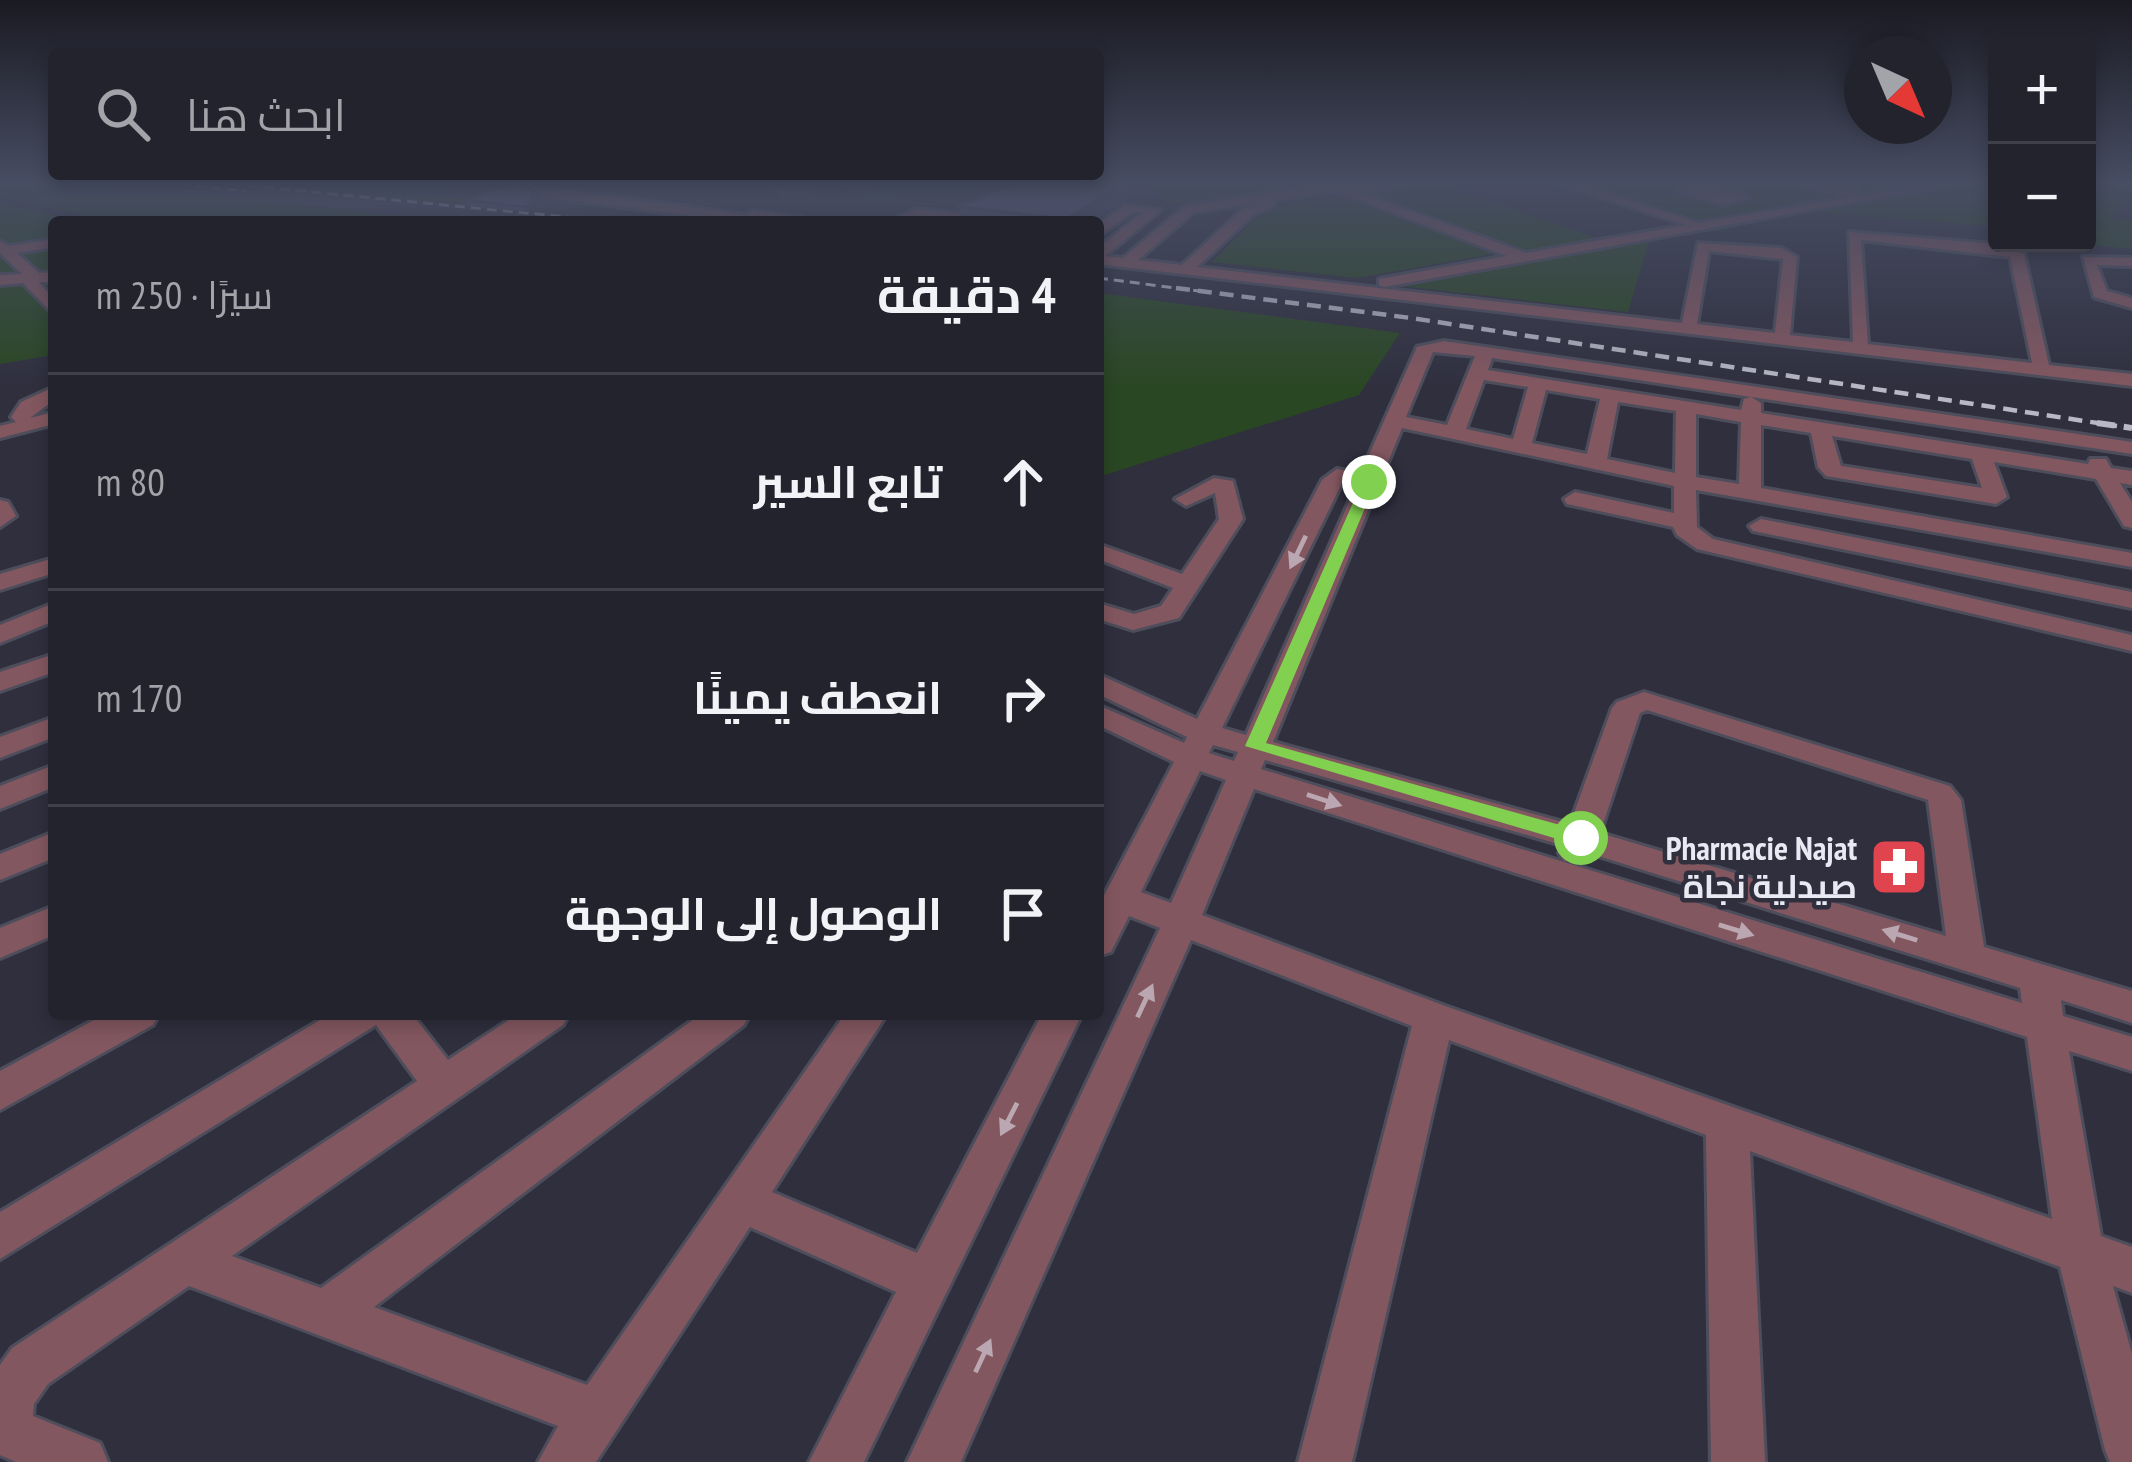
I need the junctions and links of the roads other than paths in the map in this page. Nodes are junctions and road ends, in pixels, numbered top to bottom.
1 (1138, 252) edge
2 (1204, 252) edge
3 (1510, 252) edge
4 (1550, 252) edge
5 (1702, 252) edge
6 (1781, 252) edge
7 (1855, 252) edge
8 (2010, 252) edge
9 (1104, 257) edge
10 (1522, 257) junction
11 (1104, 258) edge
12 (1130, 259) junction
13 (2132, 262) edge
14 (1187, 268) junction
15 (14, 277) edge
16 (48, 277) edge
17 (1366, 286) junction
18 (2132, 302) edge
19 (48, 305) edge
20 (1690, 322) junction
21 (1783, 333) junction
22 (1861, 342) junction
23 (1485, 352) junction
24 (2041, 363) junction
25 (1478, 374) junction
26 (2132, 377) edge
27 (1538, 384) junction
28 (1751, 392) junction
29 (1610, 396) junction
30 (1686, 407) junction
31 (48, 410) edge
32 (48, 411) edge
33 (1751, 418) junction
34 (1394, 420) junction
35 (0, 423) edge
36 (1820, 428) junction
37 (0, 432) edge
38 (1454, 434) junction
39 (2081, 440) junction
40 (1903, 441) junction
41 (1520, 448) junction
42 (2132, 448) edge
43 (1980, 453) junction
44 (1595, 464) junction
45 (2105, 474) junction
46 (2132, 478) edge
47 (1683, 481) junction
48 (1369, 482) junction
49 (1916, 484) junction
50 (1750, 493) junction
51 (1186, 499) dead end
52 (1575, 499) dead end
53 (0, 507) edge
54 (0, 520) edge
55 (2132, 521) edge
56 (1685, 522) junction
57 (1761, 526) dead end
58 (1104, 552) edge
59 (2132, 560) edge
60 (48, 567) edge
61 (0, 582) edge
62 (1190, 586) junction
63 (2132, 600) edge
64 (48, 614) edge
65 (1104, 614) edge
66 (0, 635) edge
67 (2132, 643) edge
68 (48, 664) edge
69 (0, 682) edge
70 (1104, 687) edge
71 (48, 709) edge
72 (1104, 716) edge
73 (0, 728) edge
74 (48, 728) edge
75 (1201, 746) junction
76 (0, 748) edge
77 (1249, 760) junction
78 (48, 778) edge
79 (0, 798) edge
80 (1581, 838) junction
81 (48, 847) edge
82 (0, 868) edge
83 (1567, 877) junction
84 (1182, 919) junction
85 (48, 922) edge
86 (1105, 924) edge
87 (0, 944) edge
88 (1967, 956) junction
89 (2038, 979) junction
90 (2132, 1007) edge
91 (1434, 1018) junction
92 (121, 1020) edge
93 (353, 1020) edge
94 (394, 1020) edge
95 (540, 1020) edge
96 (722, 1020) edge
97 (863, 1020) edge
98 (1058, 1020) edge
99 (2044, 1028) junction
100 (2132, 1054) edge
101 (443, 1085) junction
102 (0, 1092) edge
103 (1727, 1124) junction
104 (741, 1201) junction
105 (0, 1237) edge
106 (2080, 1252) junction
107 (184, 1261) junction
108 (2132, 1270) edge
109 (927, 1281) junction
110 (327, 1313) junction
111 (596, 1414) junction
112 (2132, 1450) edge
113 (81, 1462) edge
114 (565, 1462) edge
115 (836, 1462) edge
116 (934, 1462) edge
117 (1325, 1462) edge
118 (1738, 1462) edge

1 - 12 street
2 - 14 street
3 - 10 street
4 - 10 street
5 - 20 street
6 - 21 street
7 - 22 street
8 - 24 street
9 - 12 street
10 - 17 street
11 - 14 street
12 - 14 street
13 - 18 street
14 - 17 street
14 - 26 street
15 - 16 street
15 - 19 street
17 - 20 street
20 - 21 street
21 - 22 street
22 - 24 street
23 - 25 street
23 - 28 street
23 - 34 street
24 - 26 street
25 - 27 street
25 - 38 street
27 - 29 street
27 - 41 street
28 - 33 street
28 - 39 street
29 - 30 street
29 - 44 street
30 - 33 street
30 - 47 street
31 - 35 street
32 - 37 street
33 - 36 street
33 - 50 street
34 - 38 street
34 - 48 street
36 - 40 street
36 - 49 street
38 - 41 street
39 - 42 street
39 - 45 street
40 - 43 street
40 - 49 street
41 - 44 street
43 - 45 street
43 - 49 street
44 - 47 street
45 - 46 street
45 - 55 street
47 - 50 street
47 - 56 street
48 -> 75 street
48 - 77 street
50 - 59 street
51 - 62 street
52 - 56 street
53 - 54 street
56 - 67 street
57 - 63 street
58 - 62 street
60 - 61 street
62 - 65 street
64 - 66 street
68 - 69 street
70 - 75 street
71 - 73 street
72 - 75 street
74 - 76 street
75 - 77 street
75 - 86 street
77 - 80 street
77 -> 83 street
77 - 84 street
78 - 79 street
80 - 83 street
88 -> 80 street
80 - 88 street
81 - 82 street
83 -> 99 street
84 - 86 street
84 - 91 street
116 -> 84 street
85 - 87 street
88 - 89 street
89 - 90 street
89 - 99 street
91 - 103 street
91 - 117 street
92 - 102 street
93 - 105 street
94 - 101 street
95 - 101 street
96 - 110 street
97 - 104 street
98 -> 109 street
99 - 100 street
99 - 106 street
101 - 107 street
103 - 106 street
103 - 118 street
104 - 109 street
104 - 111 street
106 - 108 street
106 - 112 street
107 - 110 street
107 - 113 street
109 - 115 street
110 - 111 street
111 - 114 street

